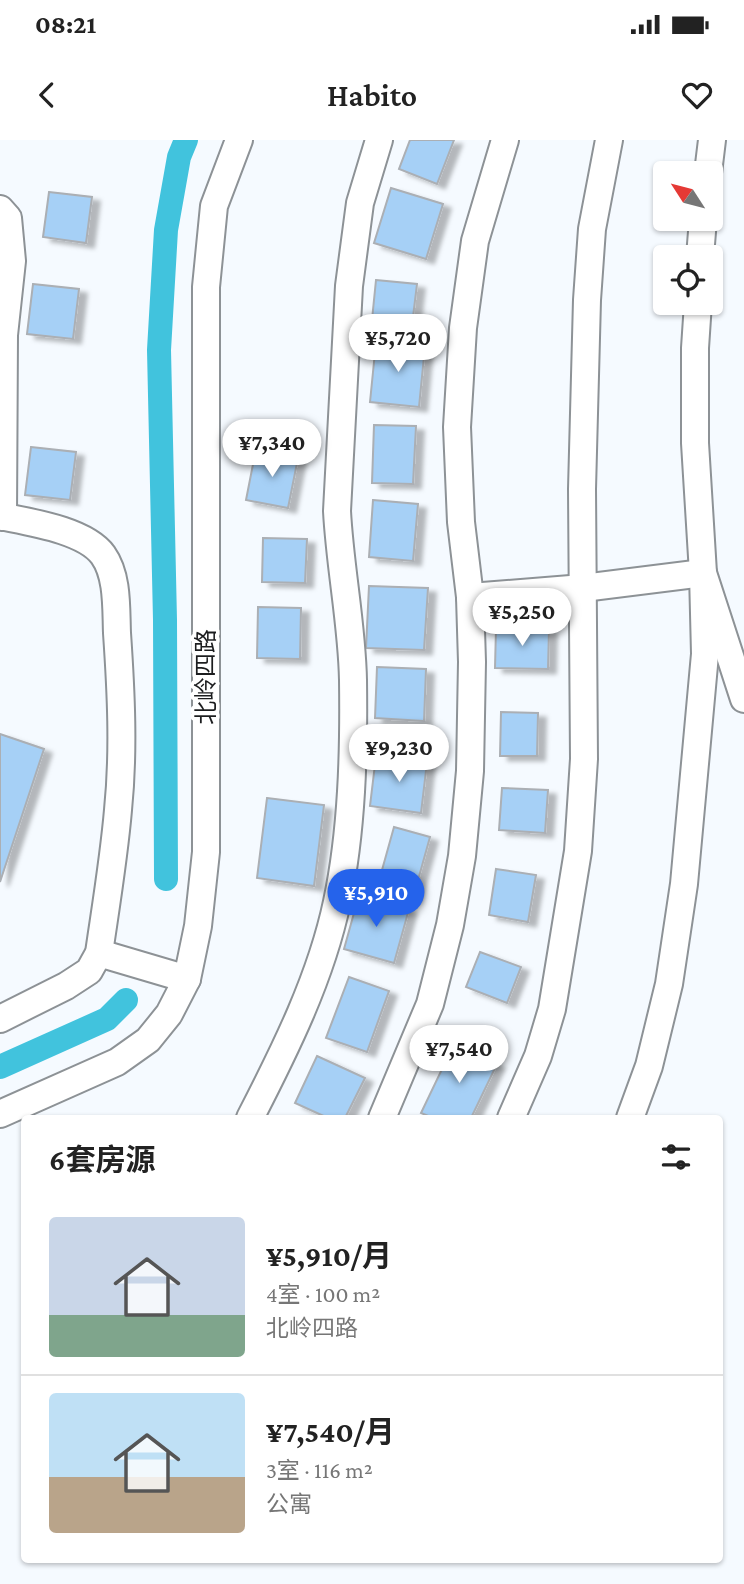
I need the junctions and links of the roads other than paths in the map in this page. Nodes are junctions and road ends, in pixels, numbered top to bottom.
1 (239, 140) edge
2 (379, 140) edge
3 (505, 140) edge
4 (609, 140) edge
5 (712, 140) edge
6 (709, 161) edge
7 (0, 209) edge
8 (697, 315) edge
9 (1, 516) edge
10 (703, 573) junction
11 (583, 588) junction
12 (470, 597) junction
13 (744, 699) edge
14 (99, 953) junction
15 (187, 979) junction
16 (0, 1019) edge
17 (0, 1114) edge
18 (252, 1115) edge
19 (383, 1115) edge
20 (512, 1115) edge
21 (631, 1115) edge

1 - 15 street, 北岭四路
2 - 18 street
3 - 12 street
4 - 11 street
5 - 6 street
7 - 9 street
8 - 10 street
9 - 14 street
10 - 11 street
10 - 13 street
10 - 21 street
11 - 12 street
11 - 20 street
12 - 19 street
14 - 15 street
14 - 16 street
15 - 17 street, 北岭四路

